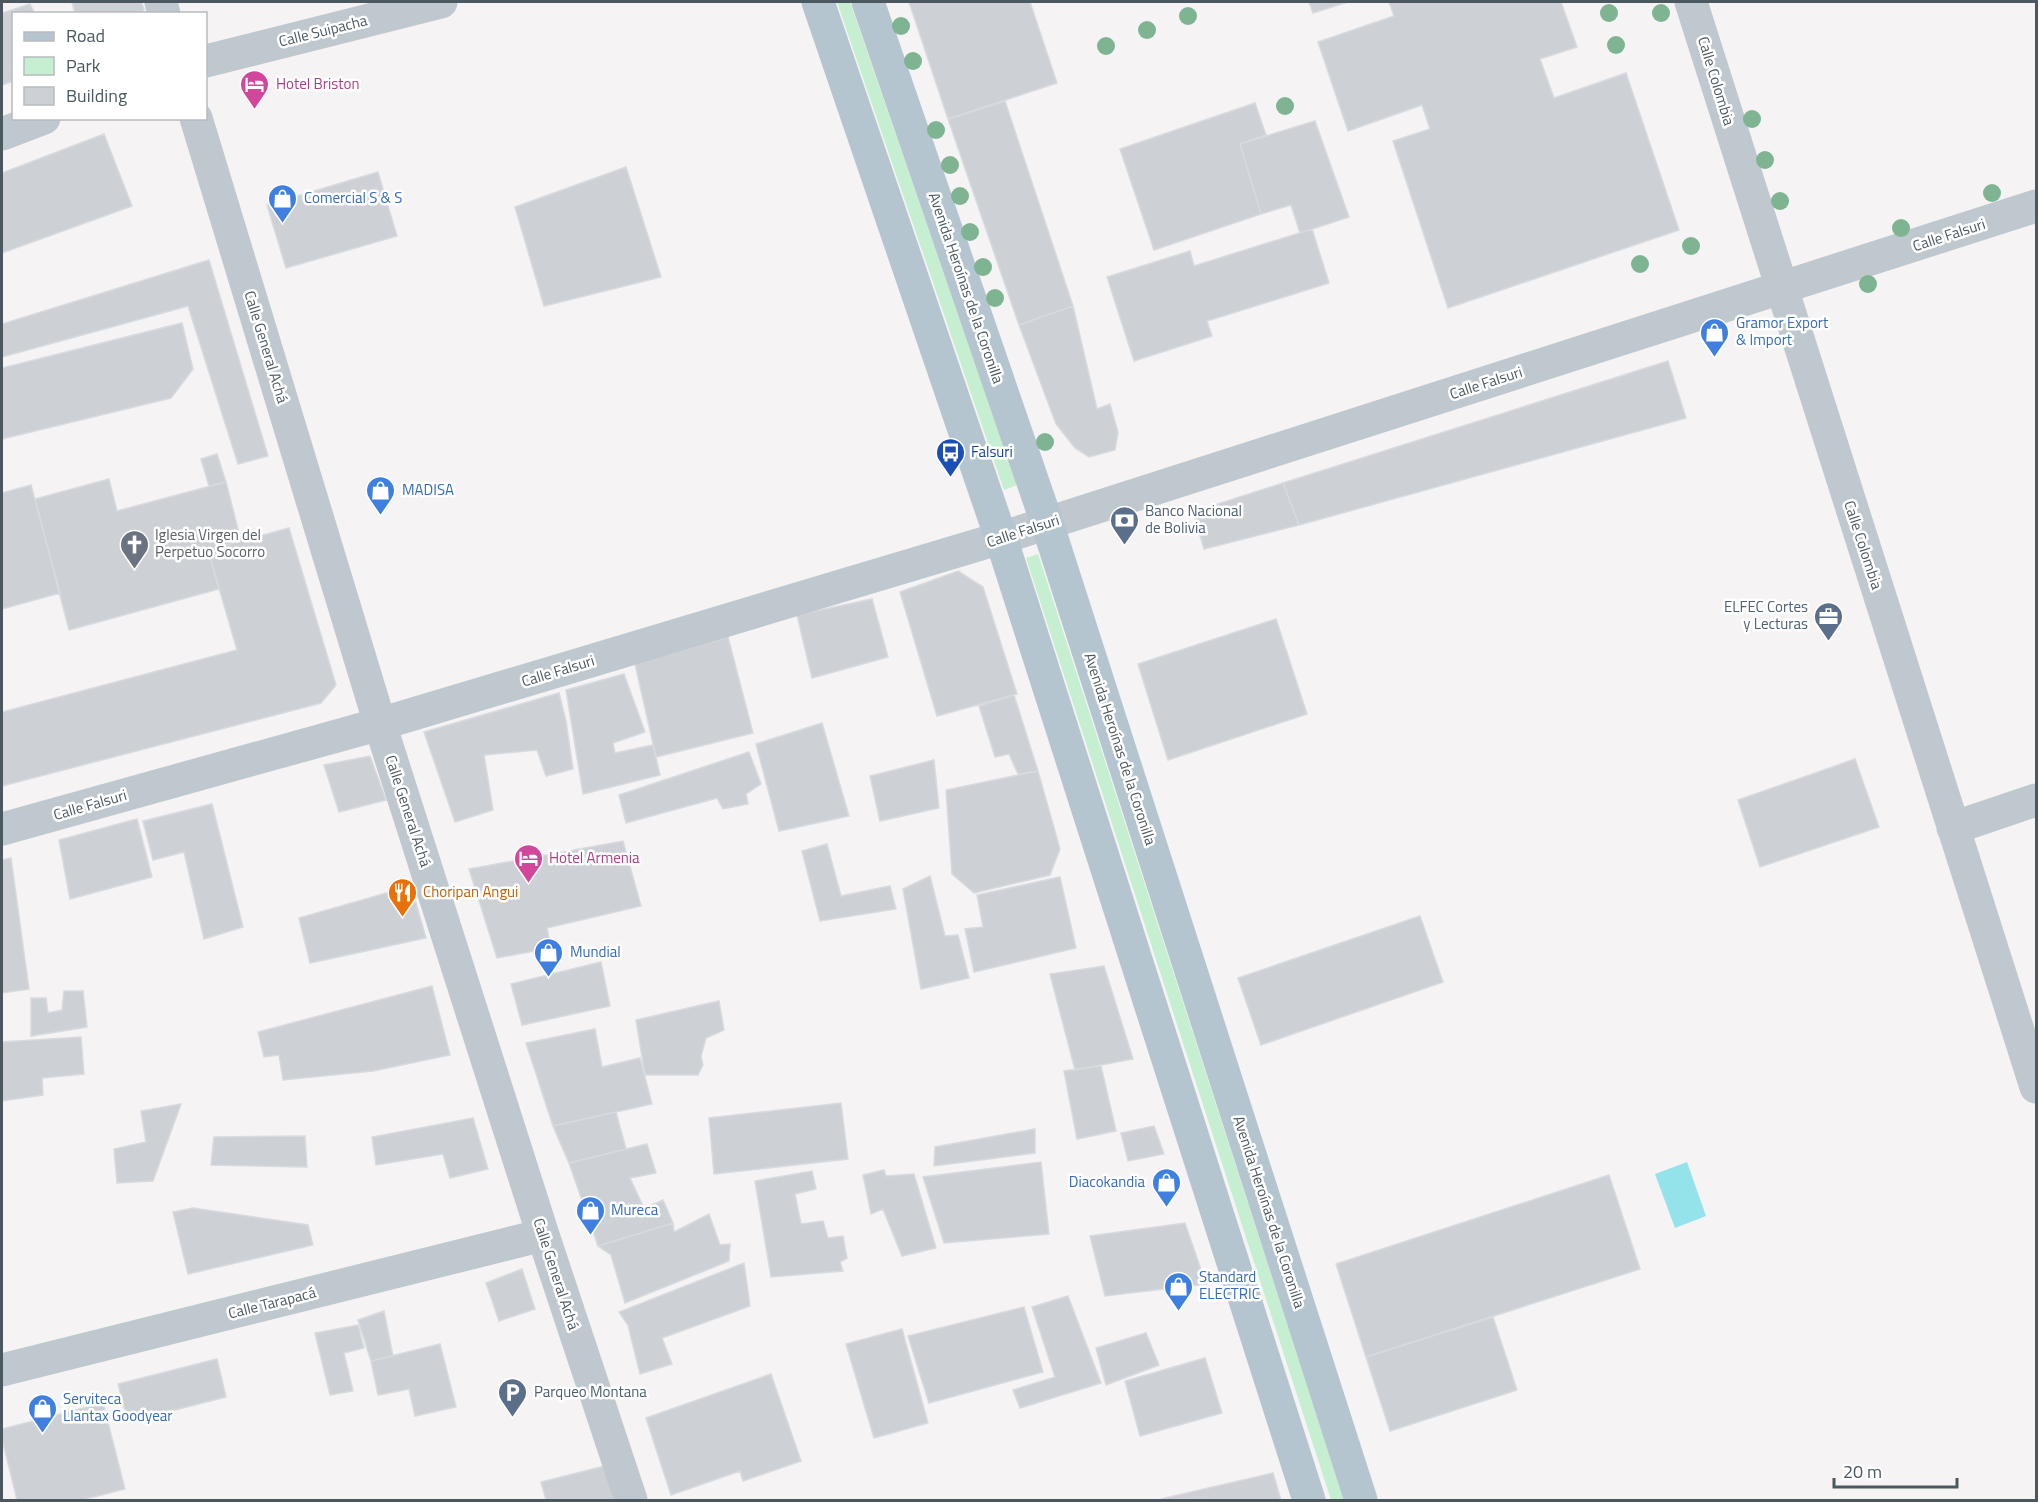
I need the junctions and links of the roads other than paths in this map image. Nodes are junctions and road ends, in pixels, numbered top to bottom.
1 (441, 2) edge
2 (818, 2) edge
3 (868, 2) edge
4 (1691, 2) edge
5 (207, 61) edge
6 (39, 120) edge
7 (197, 120) edge
8 (2, 134) edge
9 (2037, 206) edge
10 (1781, 289) junction
11 (1047, 523) junction
12 (1001, 538) junction
13 (380, 724) junction
14 (2037, 800) edge
15 (1953, 828) junction
16 (2, 829) edge
17 (2037, 1087) edge
18 (543, 1235) junction
19 (2, 1370) edge
20 (631, 1500) edge
21 (1310, 1500) edge
22 (1362, 1500) edge

1 - 5 street, Calle Suipacha
2 - 12 main road
3 - 11 main road, Avenida Heroínas de la Coronilla
4 - 10 street, Calle Colombia
6 - 8 street
7 - 13 street, Calle General Achá
9 - 10 street, Calle Falsuri
10 - 11 street, Calle Falsuri
10 - 15 street, Calle Colombia
11 - 12 street, Calle Falsuri
11 - 22 main road, Avenida Heroínas de la Coronilla
12 - 13 street, Calle Falsuri
12 - 21 main road
13 - 16 street, Calle Falsuri
13 - 18 street, Calle General Achá
14 - 15 street
15 - 17 street, Calle Colombia
18 - 19 street, Calle Tarapacá
18 - 20 street, Calle General Achá

